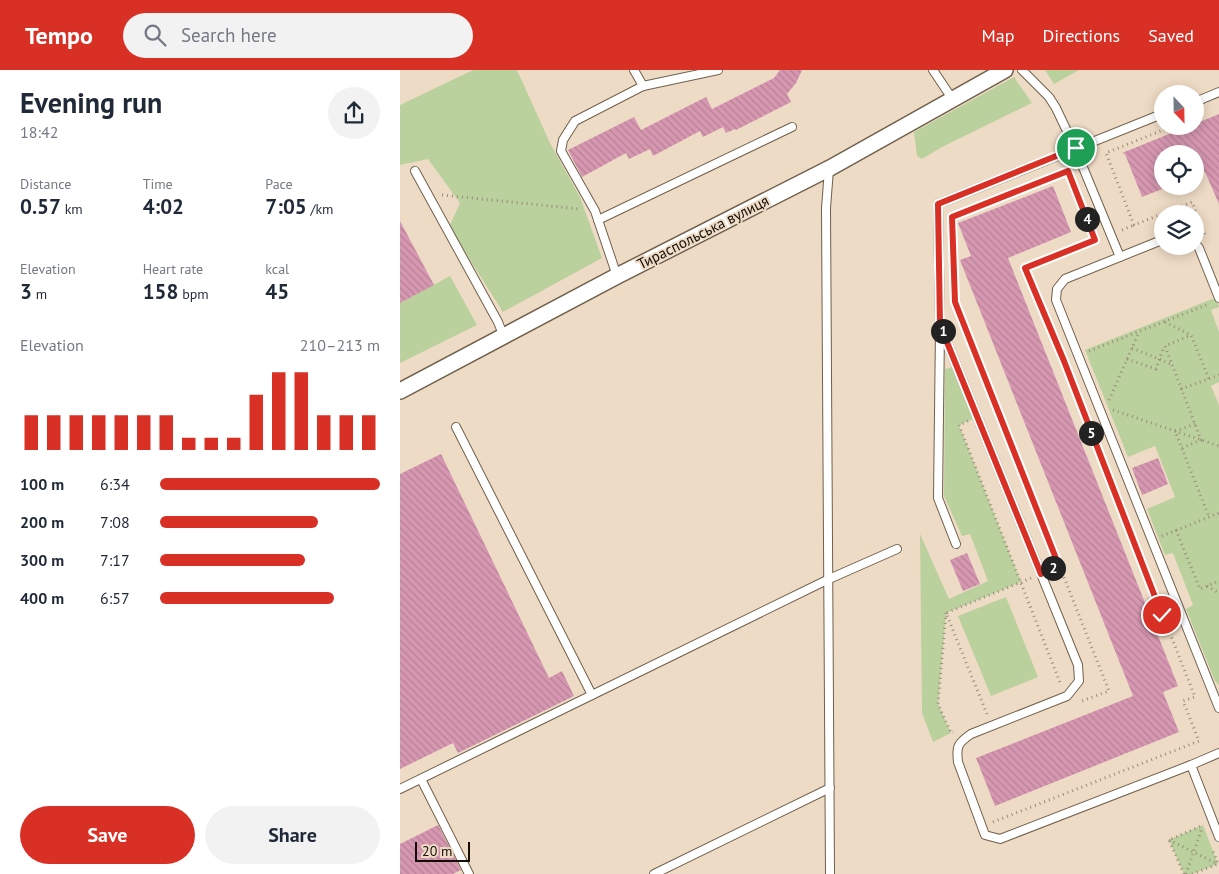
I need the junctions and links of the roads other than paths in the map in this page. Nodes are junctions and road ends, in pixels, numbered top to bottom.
1 (634, 70) edge
2 (718, 70) edge
3 (933, 70) edge
4 (1004, 70) edge
5 (1022, 70) edge
6 (643, 86) junction
7 (1219, 92) edge
8 (1204, 98) edge
9 (953, 100) junction
10 (1154, 117) edge
11 (792, 127) dead end
12 (1076, 148) junction
13 (830, 168) junction
14 (415, 171) dead end
15 (598, 220) junction
16 (1154, 243) edge
17 (1202, 255) edge
18 (1120, 256) junction
19 (617, 276) junction
20 (1217, 300) edge
21 (940, 325) junction
22 (504, 337) junction
23 (400, 391) edge
24 (456, 427) dead end
25 (956, 544) dead end
26 (897, 549) dead end
27 (828, 580) junction
28 (1216, 691) edge
29 (592, 695) junction
30 (1219, 708) edge
31 (1219, 753) edge
32 (1191, 765) junction
33 (421, 779) junction
34 (830, 788) junction
35 (400, 789) edge
36 (1219, 837) edge
37 (468, 874) edge
38 (654, 874) edge
39 (830, 874) edge

1 - 6 lane
2 - 6 lane
3 - 9 lane
4 - 9 street, Тираспольська вулиця
5 - 12 lane
6 - 15 lane
7 - 8 lane
9 - 13 street, Тираспольська вулиця
10 - 12 lane
11 - 15 lane
12 - 18 lane
12 - 21 lane
13 - 19 street, Тираспольська вулиця
13 - 27 lane
14 - 22 lane
15 - 19 lane
16 - 18 lane
17 - 20 lane
18 - 28 lane
19 - 22 street, Тираспольська вулиця
21 - 25 lane
21 - 32 lane
22 - 23 street, Тираспольська вулиця
24 - 29 lane
26 - 27 lane
27 - 29 lane
27 - 34 lane
28 - 30 lane
29 - 33 lane
31 - 32 lane
32 - 36 lane
33 - 35 lane
33 - 37 lane
34 - 38 lane
34 - 39 lane

